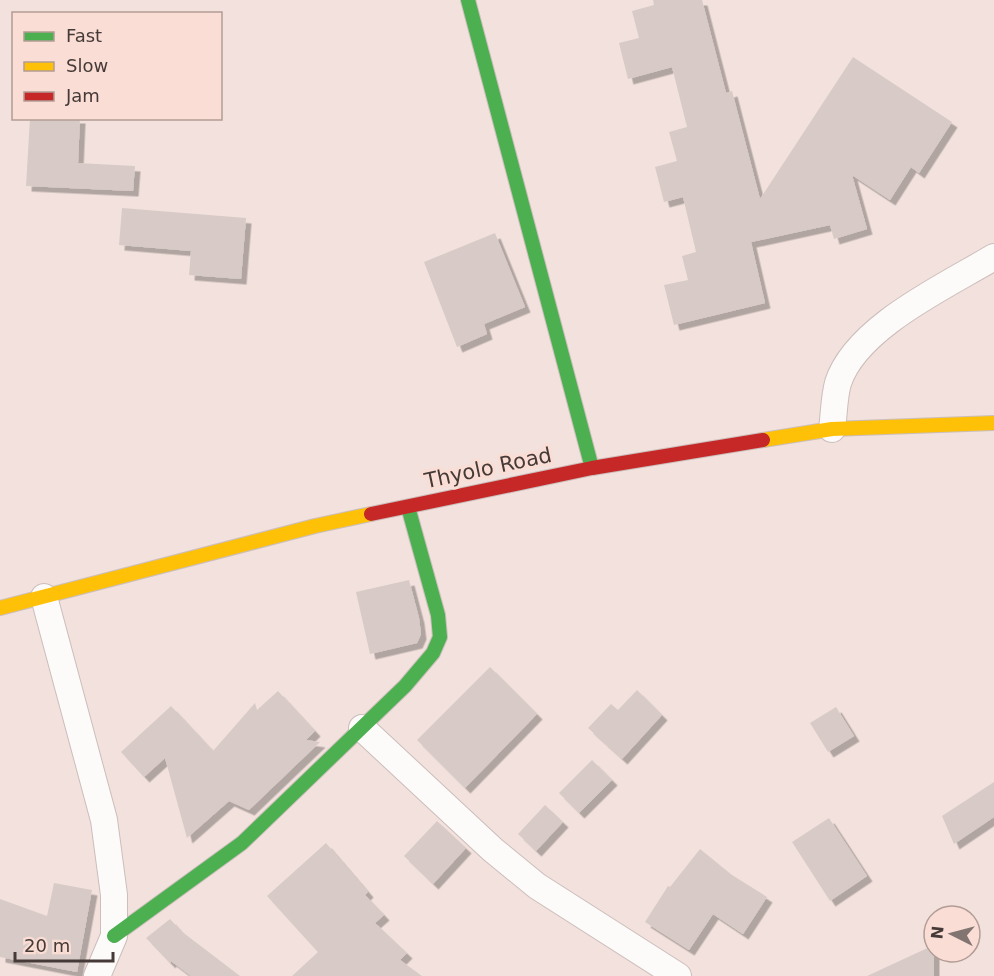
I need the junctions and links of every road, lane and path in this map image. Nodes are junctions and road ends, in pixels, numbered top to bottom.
1 (468, 0) edge
2 (994, 257) edge
3 (994, 423) edge
4 (832, 429) junction
5 (592, 468) junction
6 (408, 507) junction
7 (44, 597) junction
8 (0, 608) edge
9 (362, 728) junction
10 (114, 936) junction
11 (97, 976) edge
12 (678, 976) edge

1 - 5 main road
2 - 4 street
3 - 4 main road, Thyolo Road
4 - 5 main road, Thyolo Road
5 - 6 main road, Thyolo Road
6 - 7 main road, Thyolo Road
6 - 9 main road
7 - 8 main road, Thyolo Road
7 - 10 street
9 - 10 main road
9 - 12 street
10 - 11 street

